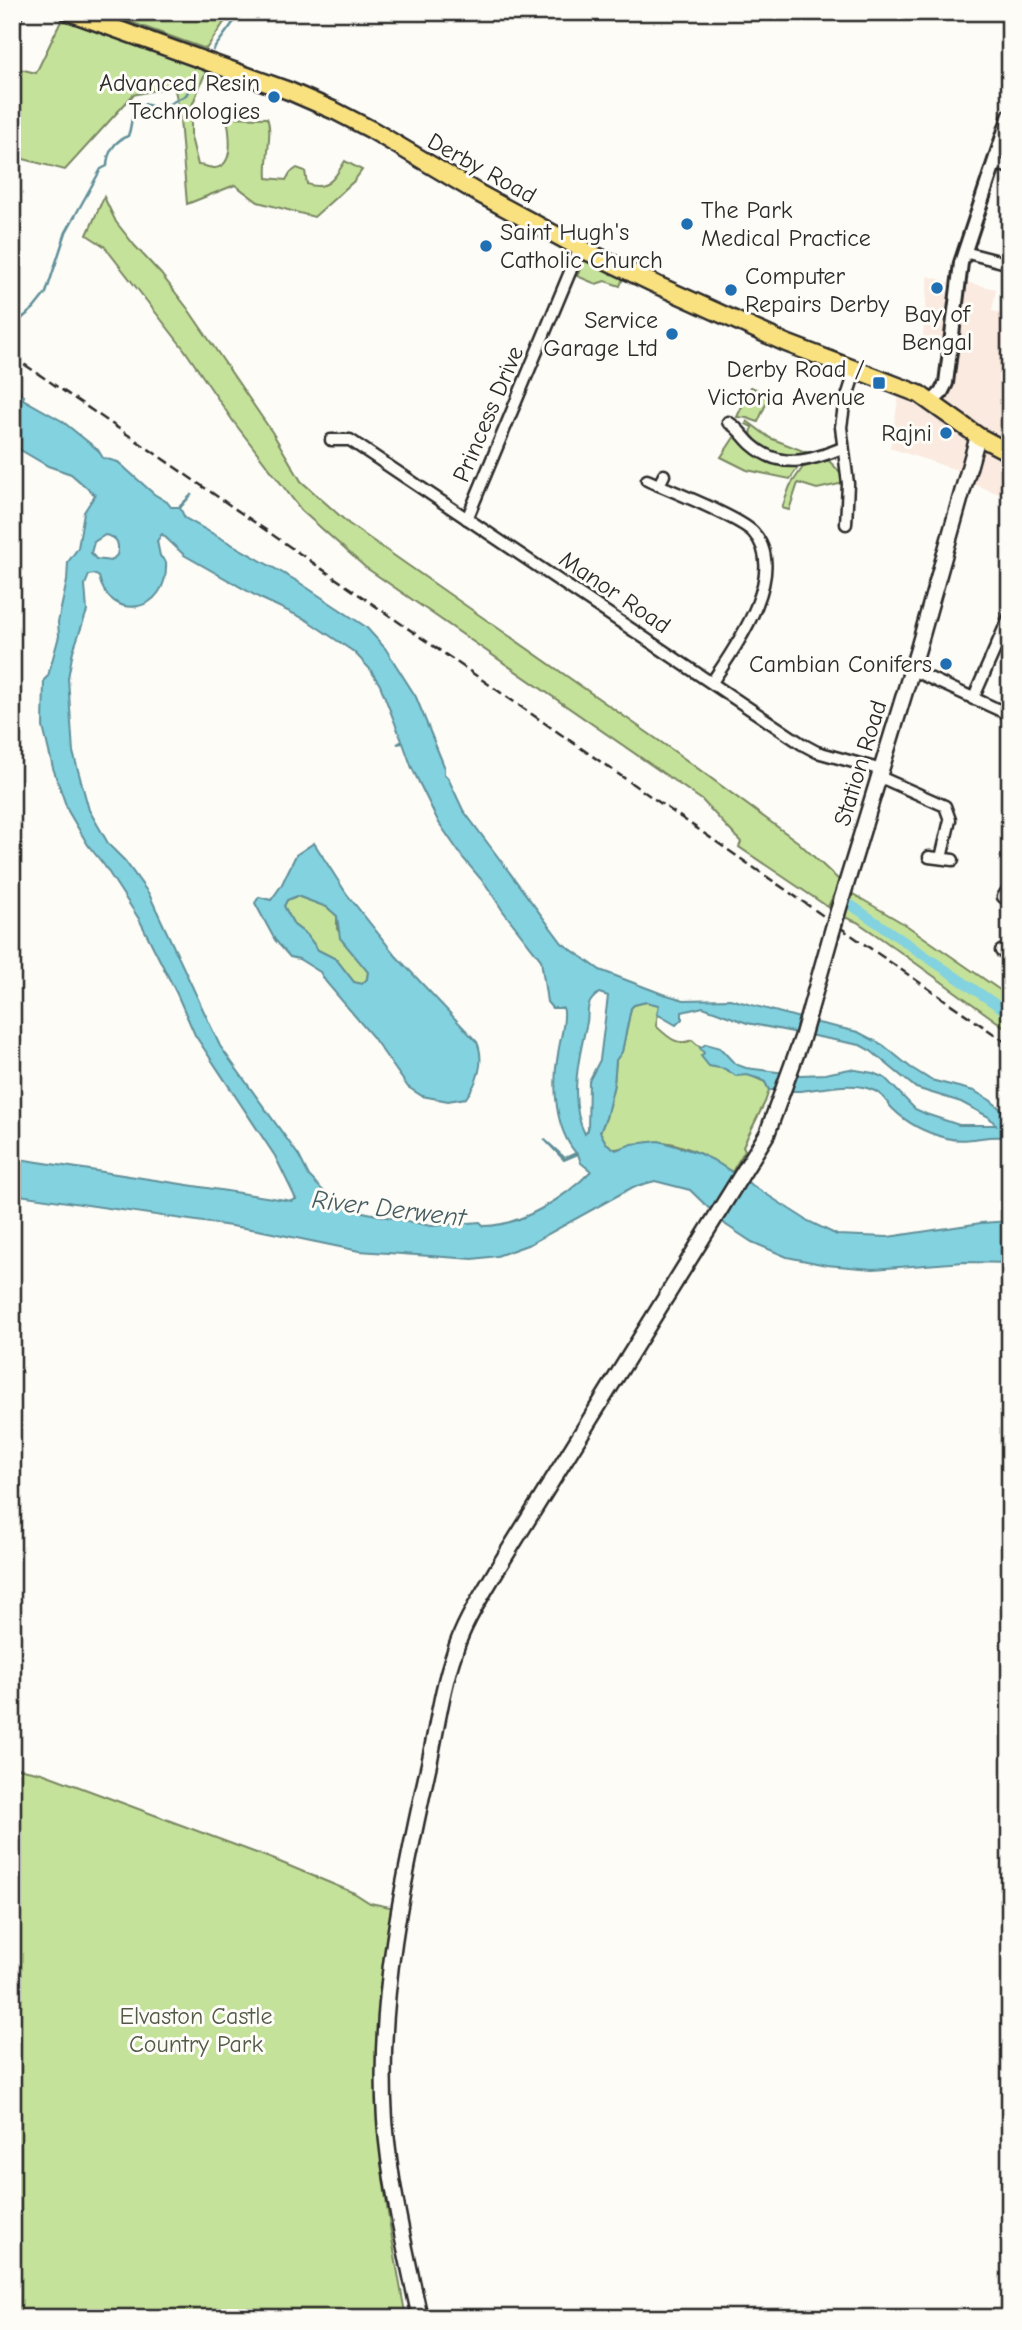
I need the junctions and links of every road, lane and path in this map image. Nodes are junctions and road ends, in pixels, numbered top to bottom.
1 (17, 12) edge
2 (69, 12) edge
3 (12, 28) edge
4 (1010, 116) edge
5 (994, 163) junction
6 (1010, 168) edge
7 (580, 248) junction
8 (964, 252) junction
9 (1010, 264) edge
10 (856, 369) junction
11 (932, 402) junction
12 (728, 422) dead end
13 (978, 436) junction
14 (331, 440) dead end
15 (842, 448) junction
16 (1010, 453) edge
17 (664, 475) dead end
18 (647, 480) dead end
19 (659, 485) junction
20 (467, 519) junction
21 (846, 524) dead end
22 (1010, 615) edge
23 (912, 670) junction
24 (712, 682) junction
25 (972, 699) junction
26 (1010, 715) edge
27 (881, 773) junction
28 (929, 857) dead end
29 (941, 858) junction
30 (953, 860) dead end
31 (1010, 886) edge
32 (1003, 897) dead end
33 (420, 2318) edge

1 - 3 street
2 - 7 main road, Derby Road
4 - 5 street
5 - 6 street
5 - 8 street
7 - 10 main road, Derby Road
7 - 20 street, Princess Drive
8 - 9 street
8 - 11 street
10 - 11 main road, Derby Road
10 - 15 street
11 - 13 main road, Derby Road
12 - 15 street
13 - 16 main road, Derby Road
13 - 23 main road, Station Road
14 - 20 street, Manor Road
15 - 21 street
17 - 19 street
18 - 19 street
19 - 24 street
20 - 24 street, Manor Road
22 - 25 street
23 - 25 street
23 - 27 main road, Station Road
24 - 27 street, Manor Road
25 - 26 street
27 - 29 street, Manor Road
27 - 33 main road, Station Road, bridge
28 - 29 street
29 - 30 street
31 - 32 street

